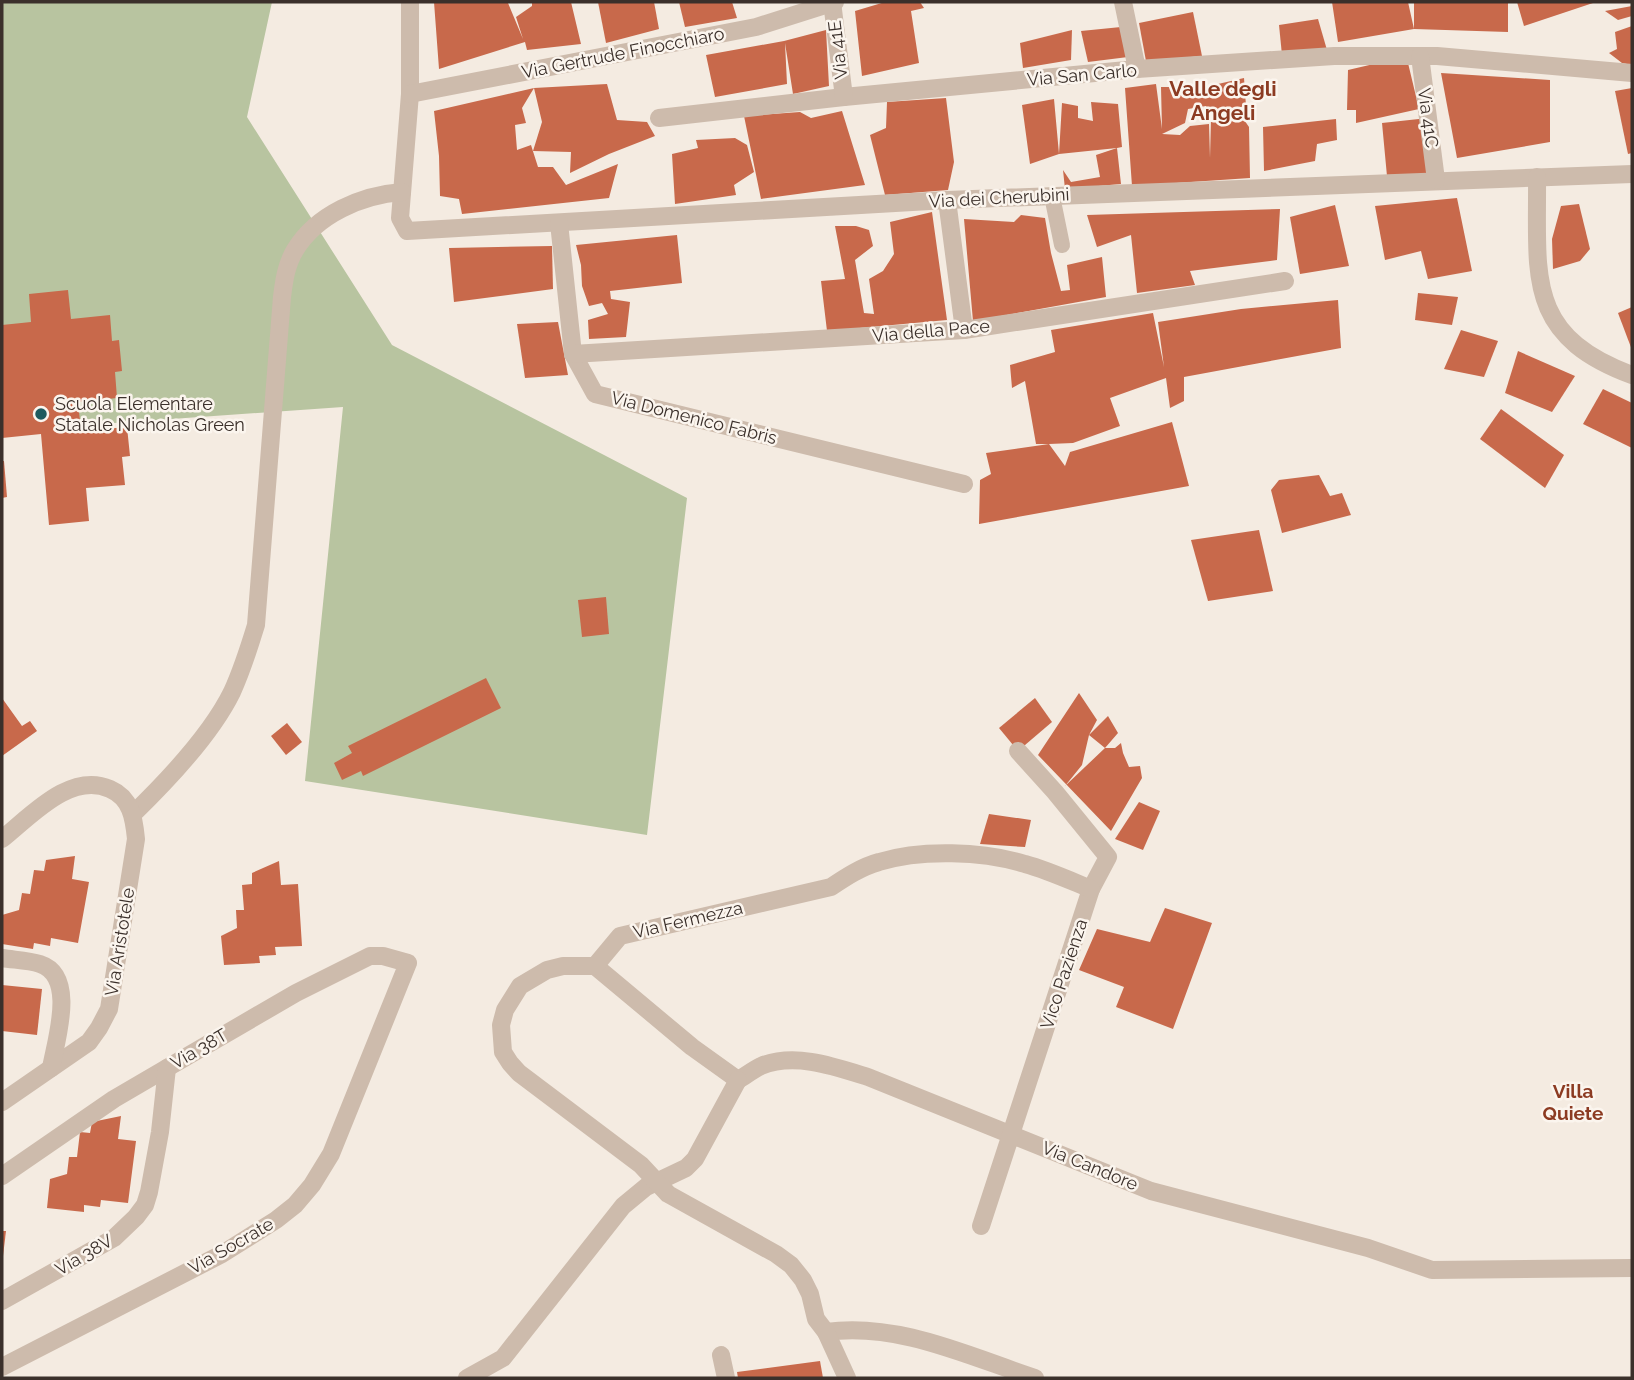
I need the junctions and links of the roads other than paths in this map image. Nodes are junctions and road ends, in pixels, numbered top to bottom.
1 (410, 2) edge
2 (834, 2) edge
3 (1123, 2) edge
4 (1420, 56) junction
5 (1138, 69) junction
6 (1632, 73) edge
7 (410, 94) junction
8 (844, 97) junction
9 (659, 118) dead end
10 (1632, 174) edge
11 (1537, 177) junction
12 (1436, 180) junction
13 (402, 192) junction
14 (1052, 196) junction
15 (947, 200) junction
16 (559, 223) junction
17 (1062, 245) dead end
18 (1285, 281) dead end
19 (964, 330) junction
20 (573, 354) junction
21 (1632, 375) edge
22 (964, 484) dead end
23 (1018, 751) dead end
24 (133, 814) junction
25 (2, 839) edge
26 (1091, 889) junction
27 (2, 958) edge
28 (408, 963) joint
29 (595, 966) junction
30 (167, 1068) junction
31 (51, 1069) junction
32 (738, 1080) junction
33 (3, 1097) edge
34 (1012, 1135) junction
35 (2, 1176) edge
36 (657, 1181) junction
37 (981, 1226) dead end
38 (1632, 1268) edge
39 (2, 1301) edge
40 (827, 1332) junction
41 (721, 1355) dead end
42 (2, 1367) edge
43 (467, 1378) edge
44 (726, 1378) edge
45 (847, 1378) edge
46 (1035, 1378) edge

1 - 7 street
2 - 7 street, Via Gertrude Finocchiaro
2 - 8 street, Via 41E
3 - 5 street
4 - 5 street, Via San Carlo
4 - 6 street, Via San Carlo
4 - 12 street, Via 41C
5 - 8 street, Via San Carlo
7 - 13 street
8 - 9 street, Via San Carlo
10 - 11 street, Via dei Cherubini
11 - 12 street, Via dei Cherubini
11 - 21 street
12 - 14 street, Via dei Cherubini
13 - 16 street, Via dei Cherubini
13 - 24 street
14 - 15 street, Via dei Cherubini
14 - 17 lane
15 - 16 street, Via dei Cherubini
15 - 19 street
16 - 20 street, Via Domenico Fabris
18 - 19 street, Via della Pace
19 - 20 street, Via della Pace
20 - 22 street, Via Domenico Fabris
23 - 26 street, Vico Pazienza
24 - 25 street
24 - 31 street, Via Aristotele
26 - 29 street, Via Fermezza
26 - 34 street, Vico Pazienza
27 - 31 street
28 - 30 street, Via 38T
28 - 42 street, Via Socrate
29 - 32 street
29 - 36 street
30 - 35 street, Via 38T
30 - 39 street, Via 38V
31 - 33 street, Via Aristotele
32 - 34 street, Via Candore
32 - 36 street
34 - 37 street, Vico Pazienza
34 - 38 street, Via Candore
36 - 40 street
36 - 43 street
40 - 45 street
40 - 46 street
41 - 44 street

